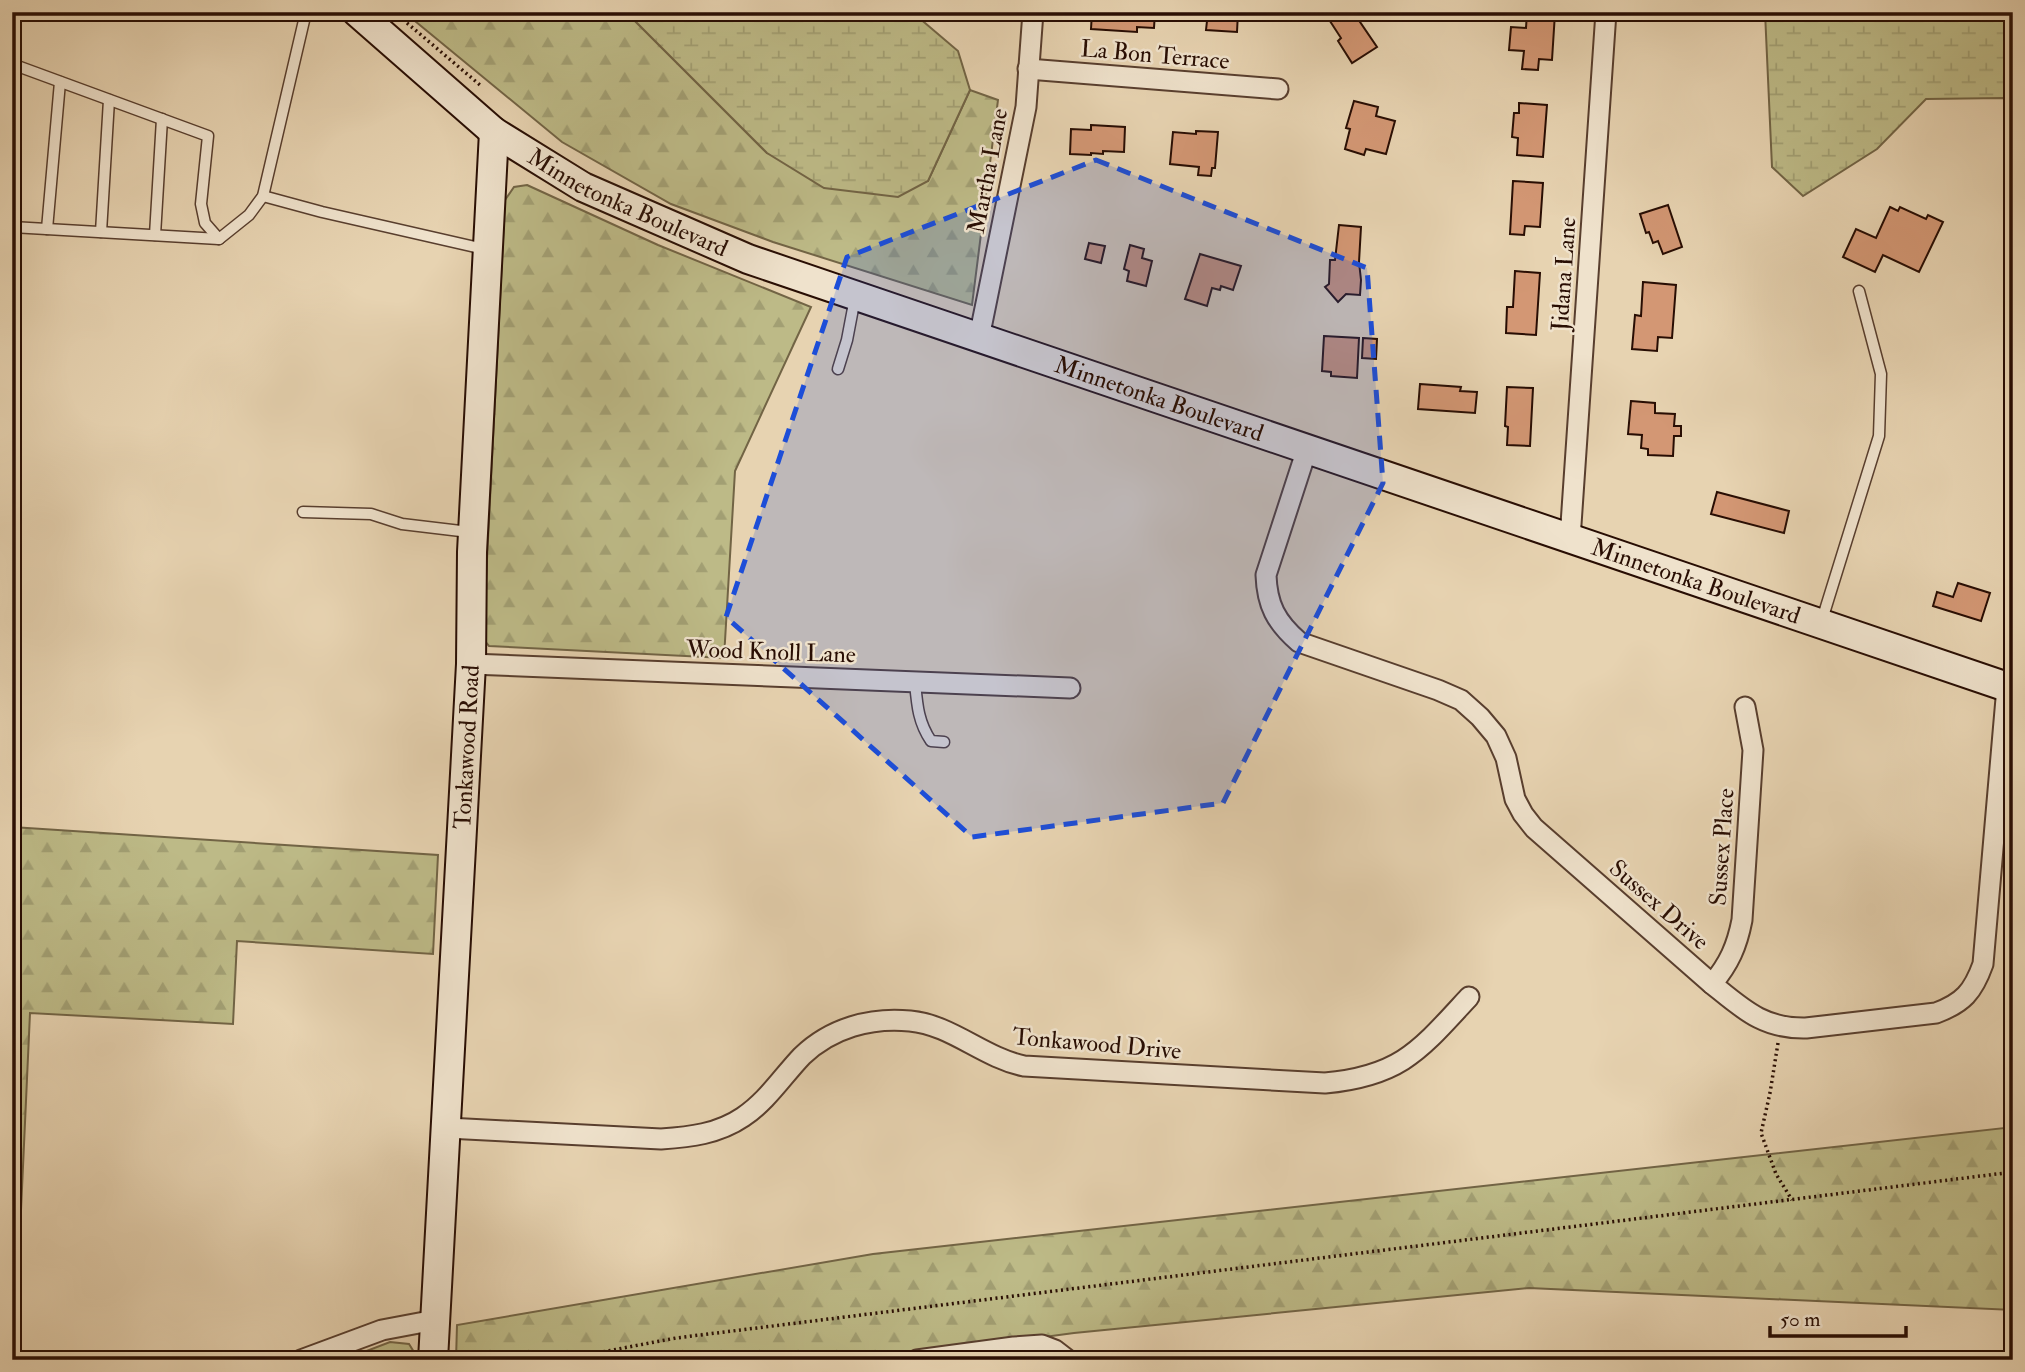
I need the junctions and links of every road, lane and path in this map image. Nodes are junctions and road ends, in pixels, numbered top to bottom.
1 (18, 12) edge
2 (306, 12) edge
3 (357, 12) edge
4 (1033, 12) edge
5 (1606, 12) edge
6 (405, 21) dead end
7 (12, 30) edge
8 (13, 65) edge
9 (1028, 69) junction
10 (12, 76) edge
11 (60, 82) junction
12 (480, 85) dead end
13 (1278, 89) dead end
14 (109, 100) junction
15 (162, 119) junction
16 (495, 132) junction
17 (262, 196) junction
18 (12, 226) edge
19 (47, 229) junction
20 (101, 232) junction
21 (155, 235) junction
22 (219, 239) junction
23 (488, 250) junction
24 (1859, 291) dead end
25 (856, 296) junction
26 (979, 338) junction
27 (838, 369) dead end
28 (1307, 449) junction
29 (303, 512) dead end
30 (473, 533) junction
31 (1570, 539) junction
32 (1821, 624) junction
33 (471, 664) junction
34 (915, 682) junction
35 (1070, 688) dead end
36 (2010, 688) edge
37 (1745, 707) dead end
38 (944, 742) dead end
39 (1712, 984) junction
40 (1469, 998) dead end
41 (1780, 1027) junction
42 (447, 1128) junction
43 (2013, 1172) edge
44 (1792, 1200) junction
45 (435, 1320) junction
46 (301, 1360) edge
47 (433, 1360) edge
48 (560, 1360) edge
49 (917, 1360) edge
50 (1068, 1360) edge

1 - 7 lane
2 - 17 lane
3 - 16 main road, Minnetonka Boulevard
4 - 9 street, Martha Lane
5 - 31 street, Jidana Lane
6 - 12 path
8 - 10 lane
8 - 11 lane
9 - 13 street, La Bon Terrace
9 - 26 street, Martha Lane
11 - 14 lane
11 - 19 lane
14 - 15 lane
14 - 20 lane
15 - 21 lane
15 - 22 lane
16 - 23 main road, Tonkawood Road
16 - 25 main road, Minnetonka Boulevard
17 - 22 lane
17 - 23 lane
18 - 19 lane
19 - 20 lane
20 - 21 lane
21 - 22 lane
23 - 30 main road, Tonkawood Road
24 - 32 lane
25 - 26 main road, Minnetonka Boulevard
25 - 27 lane
26 - 28 main road, Minnetonka Boulevard
28 - 31 main road, Minnetonka Boulevard
28 - 39 street, Sussex Drive
29 - 30 lane
30 - 33 main road, Tonkawood Road
31 - 32 main road, Minnetonka Boulevard
32 - 36 main road, Minnetonka Boulevard
33 - 34 street, Wood Knoll Lane
33 - 42 main road, Tonkawood Road
34 - 35 street, Wood Knoll Lane
34 - 38 lane
36 - 41 street, Sussex Drive
37 - 39 street, Sussex Place
39 - 41 street, Sussex Drive
40 - 42 street, Tonkawood Drive
41 - 44 path
42 - 45 main road, Tonkawood Road
43 - 44 path
44 - 48 path
45 - 46 street
45 - 47 main road, Tonkawood Road
49 - 50 street

